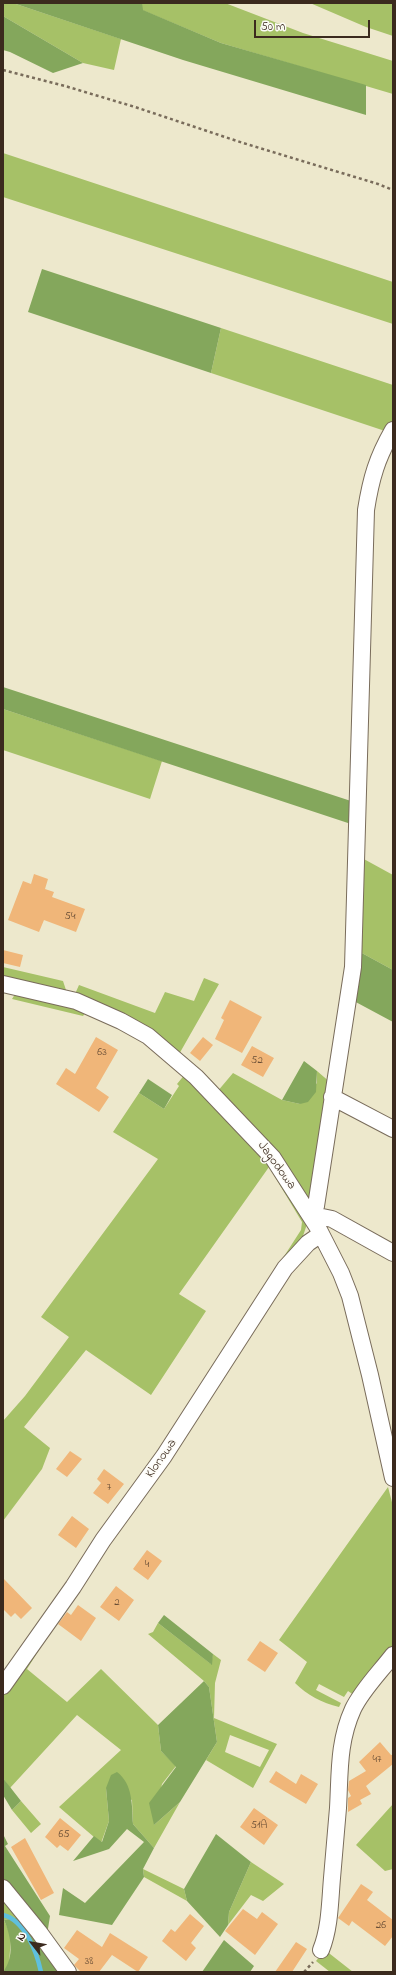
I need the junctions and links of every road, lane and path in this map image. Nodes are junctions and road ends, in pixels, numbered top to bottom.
1 (3, 70) edge
2 (393, 190) edge
3 (393, 430) edge
4 (3, 984) edge
5 (332, 1097) junction
6 (393, 1129) edge
7 (312, 1217) junction
8 (321, 1234) junction
9 (393, 1253) edge
10 (393, 1478) edge
11 (393, 1655) edge
12 (3, 1686) edge
13 (3, 1888) edge
14 (321, 1950) dead end
15 (68, 1972) edge

1 - 2 path
3 - 5 street
4 - 7 street, Jagodowa
5 - 6 street
5 - 7 street
7 - 8 street, Jagodowa
7 - 9 street
8 - 10 street, Jagodowa
8 - 12 street, Klonowa
11 - 14 street
13 - 15 street

